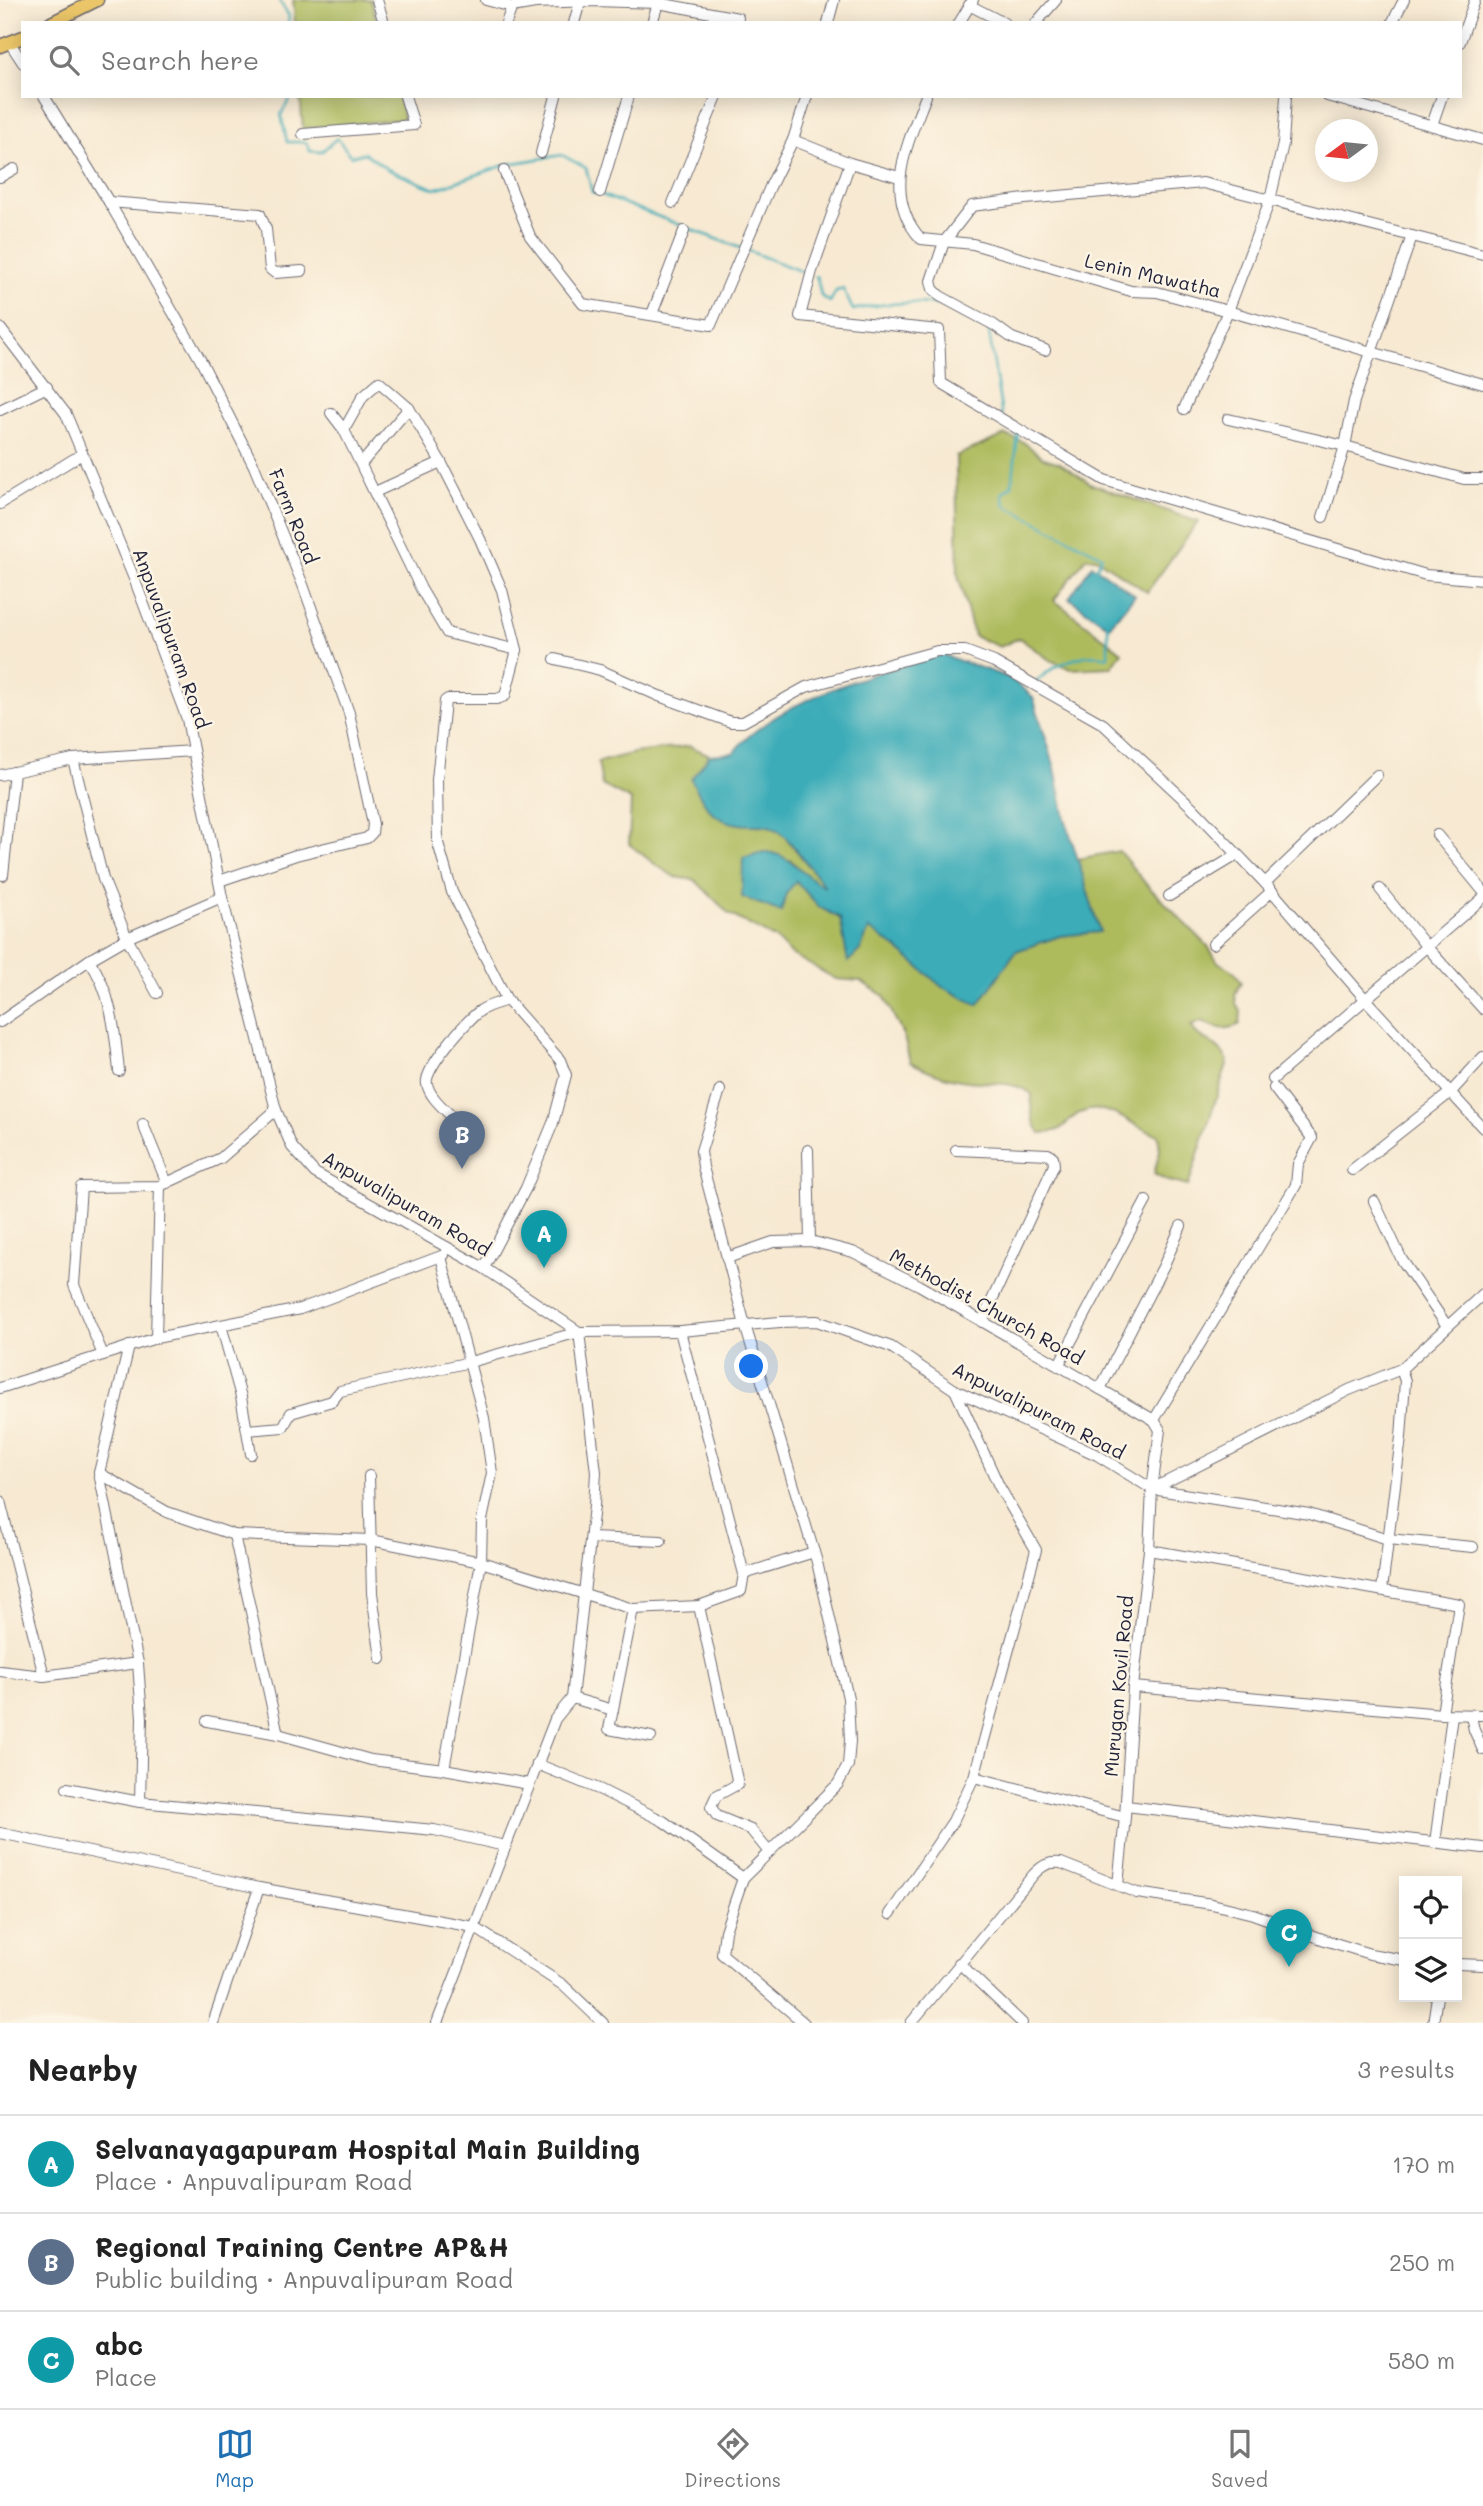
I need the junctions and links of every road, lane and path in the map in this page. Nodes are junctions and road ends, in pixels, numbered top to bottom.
1 (97, 0) edge
2 (377, 0) edge
3 (486, 0) edge
4 (593, 0) edge
5 (834, 0) edge
6 (1056, 0) edge
7 (1404, 0) edge
8 (1475, 0) edge
9 (658, 1) edge
10 (535, 2) edge
11 (580, 2) edge
12 (971, 2) edge
13 (512, 7) junction
14 (55, 21) edge
15 (383, 21) edge
16 (507, 21) edge
17 (575, 21) edge
18 (653, 21) edge
19 (737, 21) edge
20 (829, 21) edge
21 (960, 21) edge
22 (1001, 21) edge
23 (1038, 21) edge
24 (1393, 21) edge
25 (1462, 36) edge
26 (5, 44) edge
27 (21, 60) edge
28 (45, 98) edge
29 (406, 98) edge
30 (555, 98) edge
31 (628, 98) edge
32 (716, 98) edge
33 (806, 98) edge
34 (925, 98) edge
35 (1286, 98) edge
36 (1440, 98) edge
37 (1359, 100) edge
38 (1432, 125) junction
39 (303, 134) dead end
40 (793, 140) junction
41 (1483, 140) edge
42 (541, 153) dead end
43 (850, 163) junction
44 (15, 169) dead end
45 (504, 171) dead end
46 (0, 177) edge
47 (899, 177) junction
48 (600, 192) dead end
49 (1270, 200) junction
50 (109, 201) junction
51 (673, 204) dead end
52 (684, 231) dead end
53 (1412, 236) junction
54 (944, 242) junction
55 (1483, 254) edge
56 (302, 271) dead end
57 (1228, 311) junction
58 (652, 314) junction
59 (0, 328) edge
60 (1045, 350) dead end
61 (1371, 352) junction
62 (1483, 384) edge
63 (47, 387) junction
64 (409, 408) junction
65 (1184, 409) dead end
66 (0, 410) edge
67 (331, 414) dead end
68 (1228, 419) dead end
69 (344, 430) junction
70 (1345, 446) junction
71 (82, 454) junction
72 (440, 462) junction
73 (361, 464) junction
74 (1483, 479) edge
75 (375, 492) junction
76 (0, 504) edge
77 (1323, 517) dead end
78 (1483, 580) edge
79 (517, 650) junction
80 (555, 659) dead end
81 (193, 751) junction
82 (73, 759) junction
83 (14, 772) junction
84 (0, 775) edge
85 (1377, 775) dead end
86 (1437, 835) dead end
87 (1237, 855) junction
88 (3, 876) dead end
89 (219, 881) junction
90 (1268, 887) junction
91 (1380, 889) dead end
92 (1483, 891) edge
93 (1169, 896) dead end
94 (222, 897) junction
95 (1483, 898) edge
96 (127, 938) junction
97 (1213, 944) dead end
98 (1426, 946) junction
99 (89, 960) junction
100 (157, 993) dead end
101 (508, 1000) junction
102 (1366, 1000) junction
103 (1483, 1009) edge
104 (0, 1022) edge
105 (1483, 1057) edge
106 (119, 1071) dead end
107 (720, 1090) dead end
108 (1451, 1092) junction
109 (276, 1110) junction
110 (454, 1119) dead end
111 (143, 1124) dead end
112 (1483, 1128) edge
113 (808, 1150) dead end
114 (956, 1150) dead end
115 (1352, 1170) dead end
116 (163, 1184) junction
117 (1146, 1201) dead end
118 (1374, 1201) dead end
119 (1181, 1226) dead end
120 (810, 1241) junction
121 (451, 1250) junction
122 (442, 1257) junction
123 (727, 1258) junction
124 (484, 1268) junction
125 (1483, 1294) edge
126 (982, 1322) junction
127 (221, 1325) junction
128 (745, 1325) junction
129 (1447, 1326) junction
130 (680, 1331) junction
131 (579, 1332) junction
132 (156, 1338) junction
133 (130, 1346) junction
134 (103, 1355) junction
135 (470, 1362) junction
136 (1058, 1366) junction
137 (1401, 1369) junction
138 (0, 1388) edge
139 (1100, 1389) junction
140 (955, 1390) junction
141 (1154, 1420) junction
142 (247, 1430) junction
143 (251, 1454) dead end
144 (99, 1474) junction
145 (369, 1476) dead end
146 (1152, 1489) junction
147 (0, 1505) edge
148 (234, 1535) junction
149 (591, 1538) junction
150 (1388, 1539) junction
151 (371, 1540) junction
152 (661, 1541) dead end
153 (1473, 1547) dead end
154 (1149, 1550) junction
155 (814, 1552) junction
156 (481, 1562) junction
157 (744, 1574) junction
158 (1382, 1590) junction
159 (585, 1594) junction
160 (699, 1606) junction
161 (633, 1609) junction
162 (381, 1659) dead end
163 (138, 1663) junction
164 (0, 1671) edge
165 (44, 1676) junction
166 (1133, 1687) junction
167 (572, 1698) junction
168 (613, 1710) junction
169 (1447, 1715) junction
170 (1483, 1715) edge
171 (1471, 1716) junction
172 (207, 1721) dead end
173 (278, 1734) junction
174 (651, 1737) dead end
175 (1483, 1751) edge
176 (537, 1764) junction
177 (444, 1769) junction
178 (974, 1777) junction
179 (529, 1784) junction
180 (67, 1788) dead end
181 (140, 1802) junction
182 (1126, 1811) junction
183 (0, 1832) edge
184 (1435, 1843) junction
185 (505, 1846) junction
186 (1483, 1848) edge
187 (769, 1852) junction
188 (743, 1878) junction
189 (1118, 1885) junction
190 (259, 1888) junction
191 (890, 1913) dead end
192 (474, 1927) junction
193 (1399, 1958) edge
194 (958, 1964) junction
195 (1462, 1964) edge
196 (1483, 1965) edge
197 (1436, 2002) edge
198 (799, 2022) edge
199 (213, 2023) edge
200 (437, 2023) edge
201 (603, 2023) edge
202 (911, 2023) edge
203 (1021, 2023) edge
204 (1433, 2023) edge

1 - 14 main road
2 - 15 street
3 - 13 street
4 - 9 street
4 - 11 street
5 - 20 street
6 - 23 street
7 - 24 street
8 - 25 street
9 - 18 street
9 - 19 street
10 - 11 street
10 - 13 street
11 - 17 street
12 - 21 street
12 - 22 street
13 - 16 street
26 - 27 street
28 - 50 street, Farm Road
29 - 39 street
30 - 42 street
31 - 48 street
32 - 51 street
33 - 40 street
34 - 47 street, Lenin Mawatha
35 - 49 street
36 - 38 street
37 - 38 street
38 - 41 street
40 - 43 street
40 - 58 street
43 - 47 street
43 - 78 street
44 - 46 street
45 - 58 street
47 - 54 street, Lenin Mawatha
49 - 53 street
49 - 54 street
49 - 57 street
50 - 56 street
50 - 89 street, Farm Road
52 - 58 street
53 - 55 street
53 - 61 street
54 - 57 street, Lenin Mawatha
54 - 60 street
57 - 61 street, Lenin Mawatha
57 - 65 street
59 - 63 street, Anpuvalipuram Road
61 - 62 street, Lenin Mawatha
61 - 70 street
63 - 66 street
63 - 71 street, Anpuvalipuram Road
64 - 69 street
64 - 72 street
64 - 73 street
67 - 69 street
68 - 70 street
69 - 73 street
70 - 74 street
70 - 77 street
71 - 76 street
71 - 81 street, Anpuvalipuram Road
72 - 75 street
72 - 79 street
73 - 75 street
75 - 79 street
79 - 101 street
80 - 87 street
81 - 82 street
81 - 89 street, Anpuvalipuram Road
82 - 83 street
82 - 96 street
83 - 84 street
83 - 88 street
85 - 90 street
86 - 92 street
87 - 90 street
87 - 93 street
89 - 94 street, Anpuvalipuram Road
90 - 97 street
90 - 102 street
91 - 98 street
94 - 96 street
94 - 109 street, Anpuvalipuram Road
95 - 98 street
96 - 99 street
96 - 100 street
98 - 102 street
98 - 103 street
99 - 104 street
99 - 106 street
101 - 110 street
101 - 124 street
102 - 108 street
102 - 141 street
105 - 108 street
107 - 123 street
108 - 112 street
108 - 115 street
109 - 116 street
109 - 121 street, Anpuvalipuram Road
111 - 116 street
113 - 120 street
114 - 126 street
116 - 132 street
116 - 134 street
117 - 136 street
118 - 129 street
119 - 139 street
120 - 123 street, Methodist Church Road
120 - 126 street, Methodist Church Road
121 - 122 street
121 - 124 street, Anpuvalipuram Road
122 - 127 street
122 - 135 street
123 - 128 street
124 - 131 street, Anpuvalipuram Road
125 - 129 street
126 - 136 street, Methodist Church Road
127 - 132 street
127 - 142 street
128 - 130 street, Anpuvalipuram Road
128 - 140 street, Anpuvalipuram Road
128 - 155 street
129 - 137 street
130 - 131 street, Anpuvalipuram Road
130 - 157 street
131 - 135 street
131 - 149 street
132 - 133 street
133 - 134 street
133 - 144 street
134 - 138 street
135 - 142 street
135 - 156 street
136 - 139 street, Methodist Church Road
137 - 146 street
137 - 150 street
139 - 141 street, Methodist Church Road
140 - 146 street, Anpuvalipuram Road
140 - 178 street
141 - 146 street
142 - 143 street
144 - 148 street
144 - 163 street
145 - 151 street
146 - 150 street
146 - 154 street, Murugan Kovil Road
147 - 165 street
148 - 151 street
148 - 173 street
149 - 152 street
149 - 159 street
150 - 153 street
150 - 158 street
151 - 156 street
151 - 162 street
154 - 158 street
154 - 166 street, Murugan Kovil Road
155 - 157 street
155 - 187 street
156 - 159 street
156 - 177 street
157 - 160 street
158 - 169 street
159 - 161 street
159 - 167 street
160 - 161 street
160 - 187 street
161 - 168 street
163 - 165 street
163 - 181 street
164 - 165 street
166 - 169 street
166 - 182 street, Murugan Kovil Road
167 - 168 street
167 - 176 street
168 - 174 street
169 - 171 street
169 - 184 street
170 - 171 street
171 - 175 street
172 - 173 street
173 - 177 street
176 - 179 street
176 - 188 street
177 - 179 street
178 - 182 street
178 - 191 street
179 - 185 street
180 - 181 street
181 - 185 street
182 - 184 street
182 - 189 street, Murugan Kovil Road
183 - 190 street
184 - 186 street
185 - 192 street
187 - 188 street
188 - 198 street
189 - 193 street
189 - 194 street
190 - 192 street
190 - 199 street
192 - 200 street
192 - 201 street
194 - 202 street
194 - 203 street
195 - 196 street
197 - 204 street

